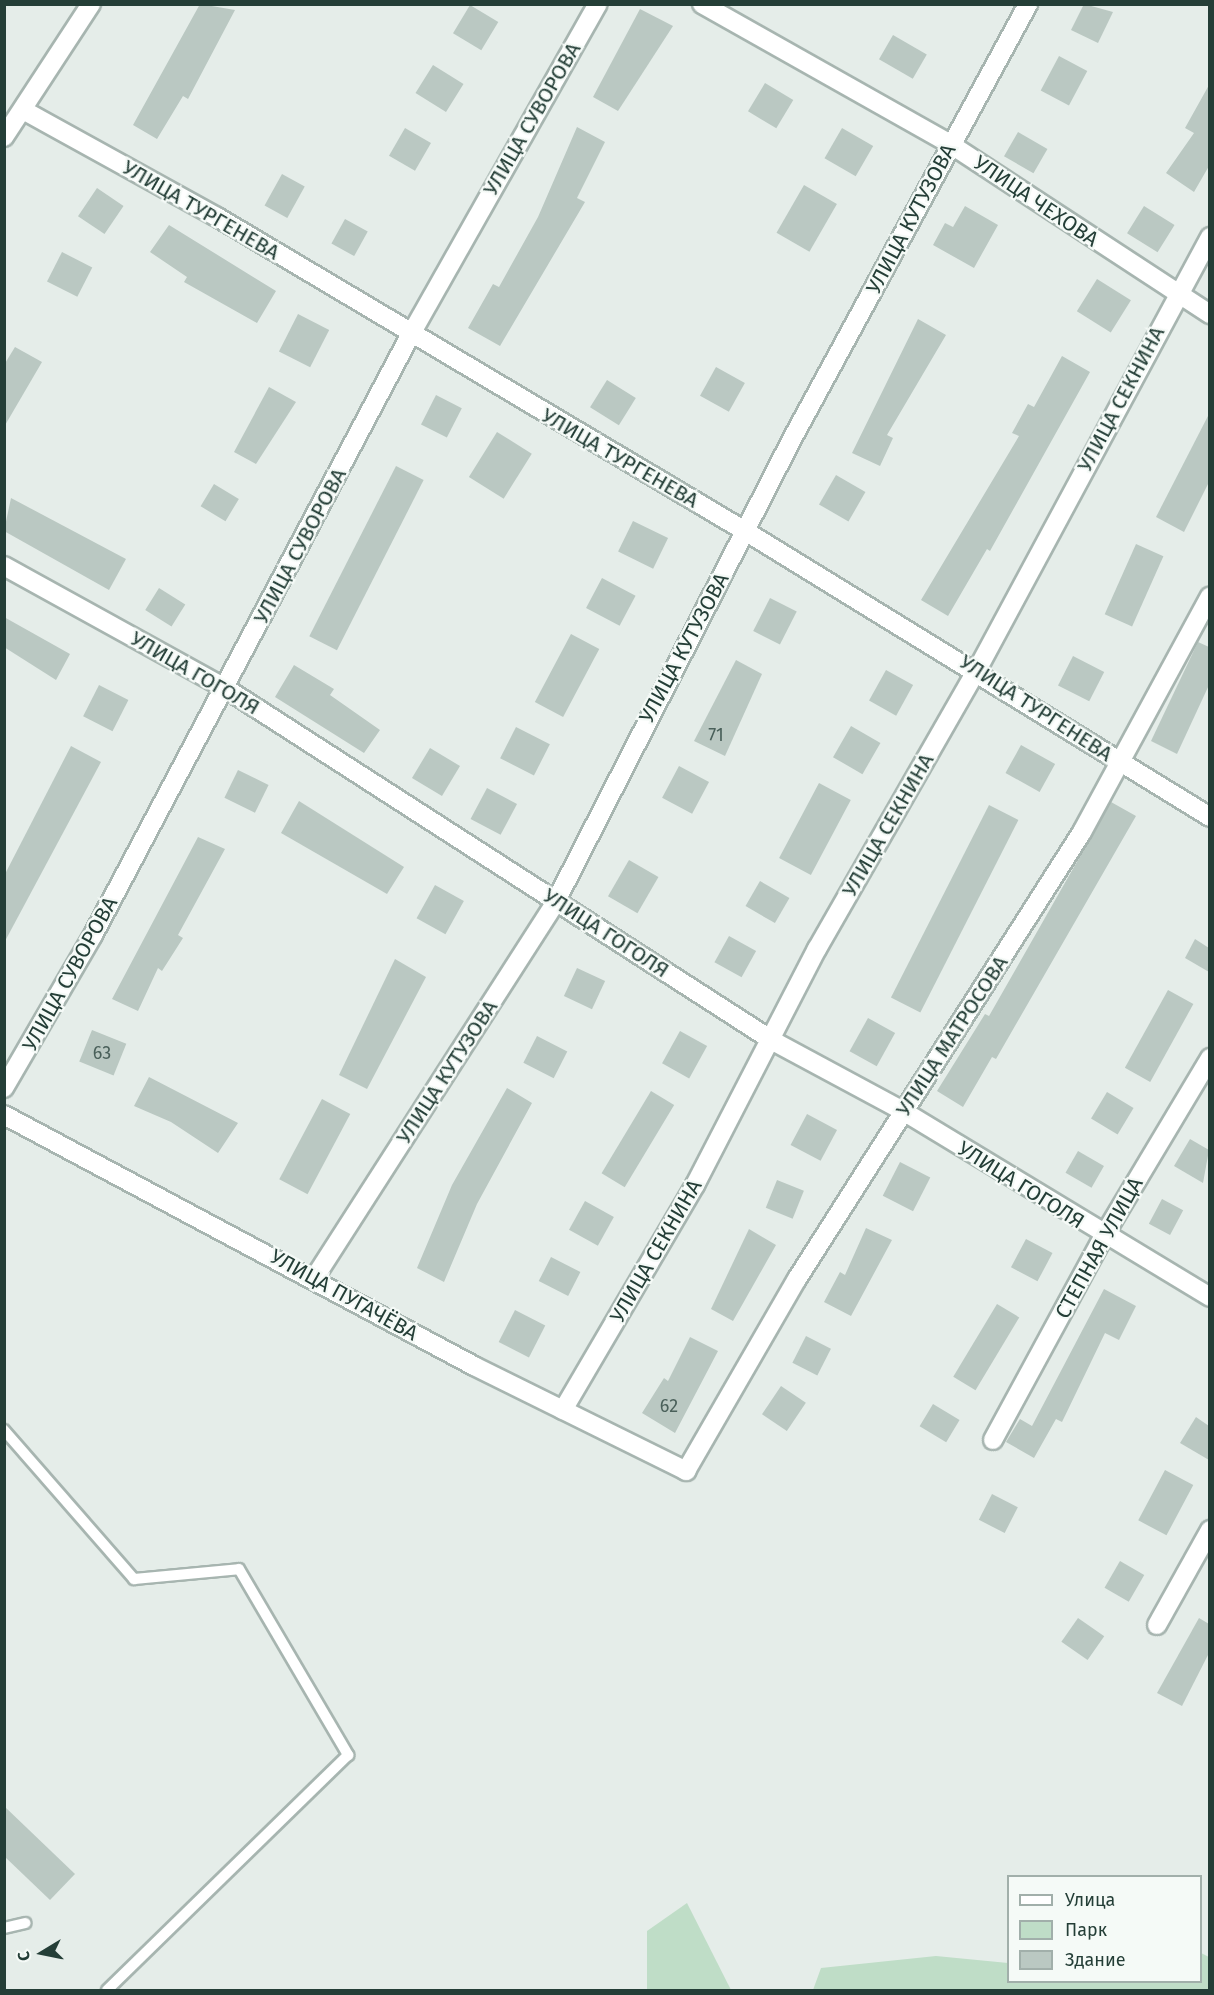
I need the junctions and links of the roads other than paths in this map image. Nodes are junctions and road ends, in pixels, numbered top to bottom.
1 (91, 4) edge
2 (598, 4) edge
3 (702, 4) edge
4 (1028, 4) edge
5 (23, 110) junction
6 (6, 130) edge
7 (950, 144) junction
8 (1209, 237) edge
9 (1176, 295) junction
10 (1209, 314) edge
11 (411, 334) junction
12 (745, 531) junction
13 (4, 566) edge
14 (1209, 596) edge
15 (977, 670) junction
16 (225, 688) junction
17 (1120, 762) junction
18 (1209, 817) edge
19 (556, 901) junction
20 (773, 1041) junction
21 (1209, 1058) edge
22 (4, 1088) edge
23 (903, 1111) junction
24 (4, 1115) edge
25 (1103, 1237) junction
26 (315, 1277) junction
27 (1209, 1297) edge
28 (562, 1410) junction
29 (4, 1430) edge
30 (993, 1440) dead end
31 (686, 1471) joint
32 (1209, 1530) edge
33 (1157, 1625) dead end
34 (25, 1923) dead end
35 (4, 1928) edge
36 (107, 1990) edge

1 - 5 street
2 - 11 street, УЛИЦА СУВОРОВА
3 - 7 street, УЛИЦА ЧЕХОВА
4 - 7 street, УЛИЦА КУТУЗОВА
5 - 6 street
5 - 11 street, УЛИЦА ТУРГЕНЕВА
7 - 9 street, УЛИЦА ЧЕХОВА
7 - 12 street, УЛИЦА КУТУЗОВА
8 - 9 street, УЛИЦА СЕКНИНА
9 - 10 street, УЛИЦА ЧЕХОВА
9 - 15 street, УЛИЦА СЕКНИНА
11 - 12 street, УЛИЦА ТУРГЕНЕВА
11 - 16 street, УЛИЦА СУВОРОВА
12 - 15 street, УЛИЦА ТУРГЕНЕВА
12 - 19 street, УЛИЦА КУТУЗОВА
13 - 16 street, УЛИЦА ГОГОЛЯ
14 - 17 street, УЛИЦА МАТРОСОВА
15 - 17 street, УЛИЦА ТУРГЕНЕВА
15 - 20 street, УЛИЦА СЕКНИНА
16 - 19 street, УЛИЦА ГОГОЛЯ
16 - 22 street, УЛИЦА СУВОРОВА
17 - 18 street, УЛИЦА ТУРГЕНЕВА
17 - 23 street, УЛИЦА МАТРОСОВА
19 - 20 street, УЛИЦА ГОГОЛЯ
19 - 26 street, УЛИЦА КУТУЗОВА
20 - 23 street, УЛИЦА ГОГОЛЯ
20 - 28 street, УЛИЦА СЕКНИНА
21 - 25 street, СТЕПНАЯ УЛИЦА
23 - 25 street, УЛИЦА ГОГОЛЯ
23 - 31 street, УЛИЦА МАТРОСОВА
24 - 26 street, УЛИЦА ПУГАЧЁВА
25 - 27 street, УЛИЦА ГОГОЛЯ
25 - 30 street, СТЕПНАЯ УЛИЦА
26 - 28 street, УЛИЦА ПУГАЧЁВА
28 - 31 street, УЛИЦА ПУГАЧЁВА
29 - 36 lane
32 - 33 street
34 - 35 lane

